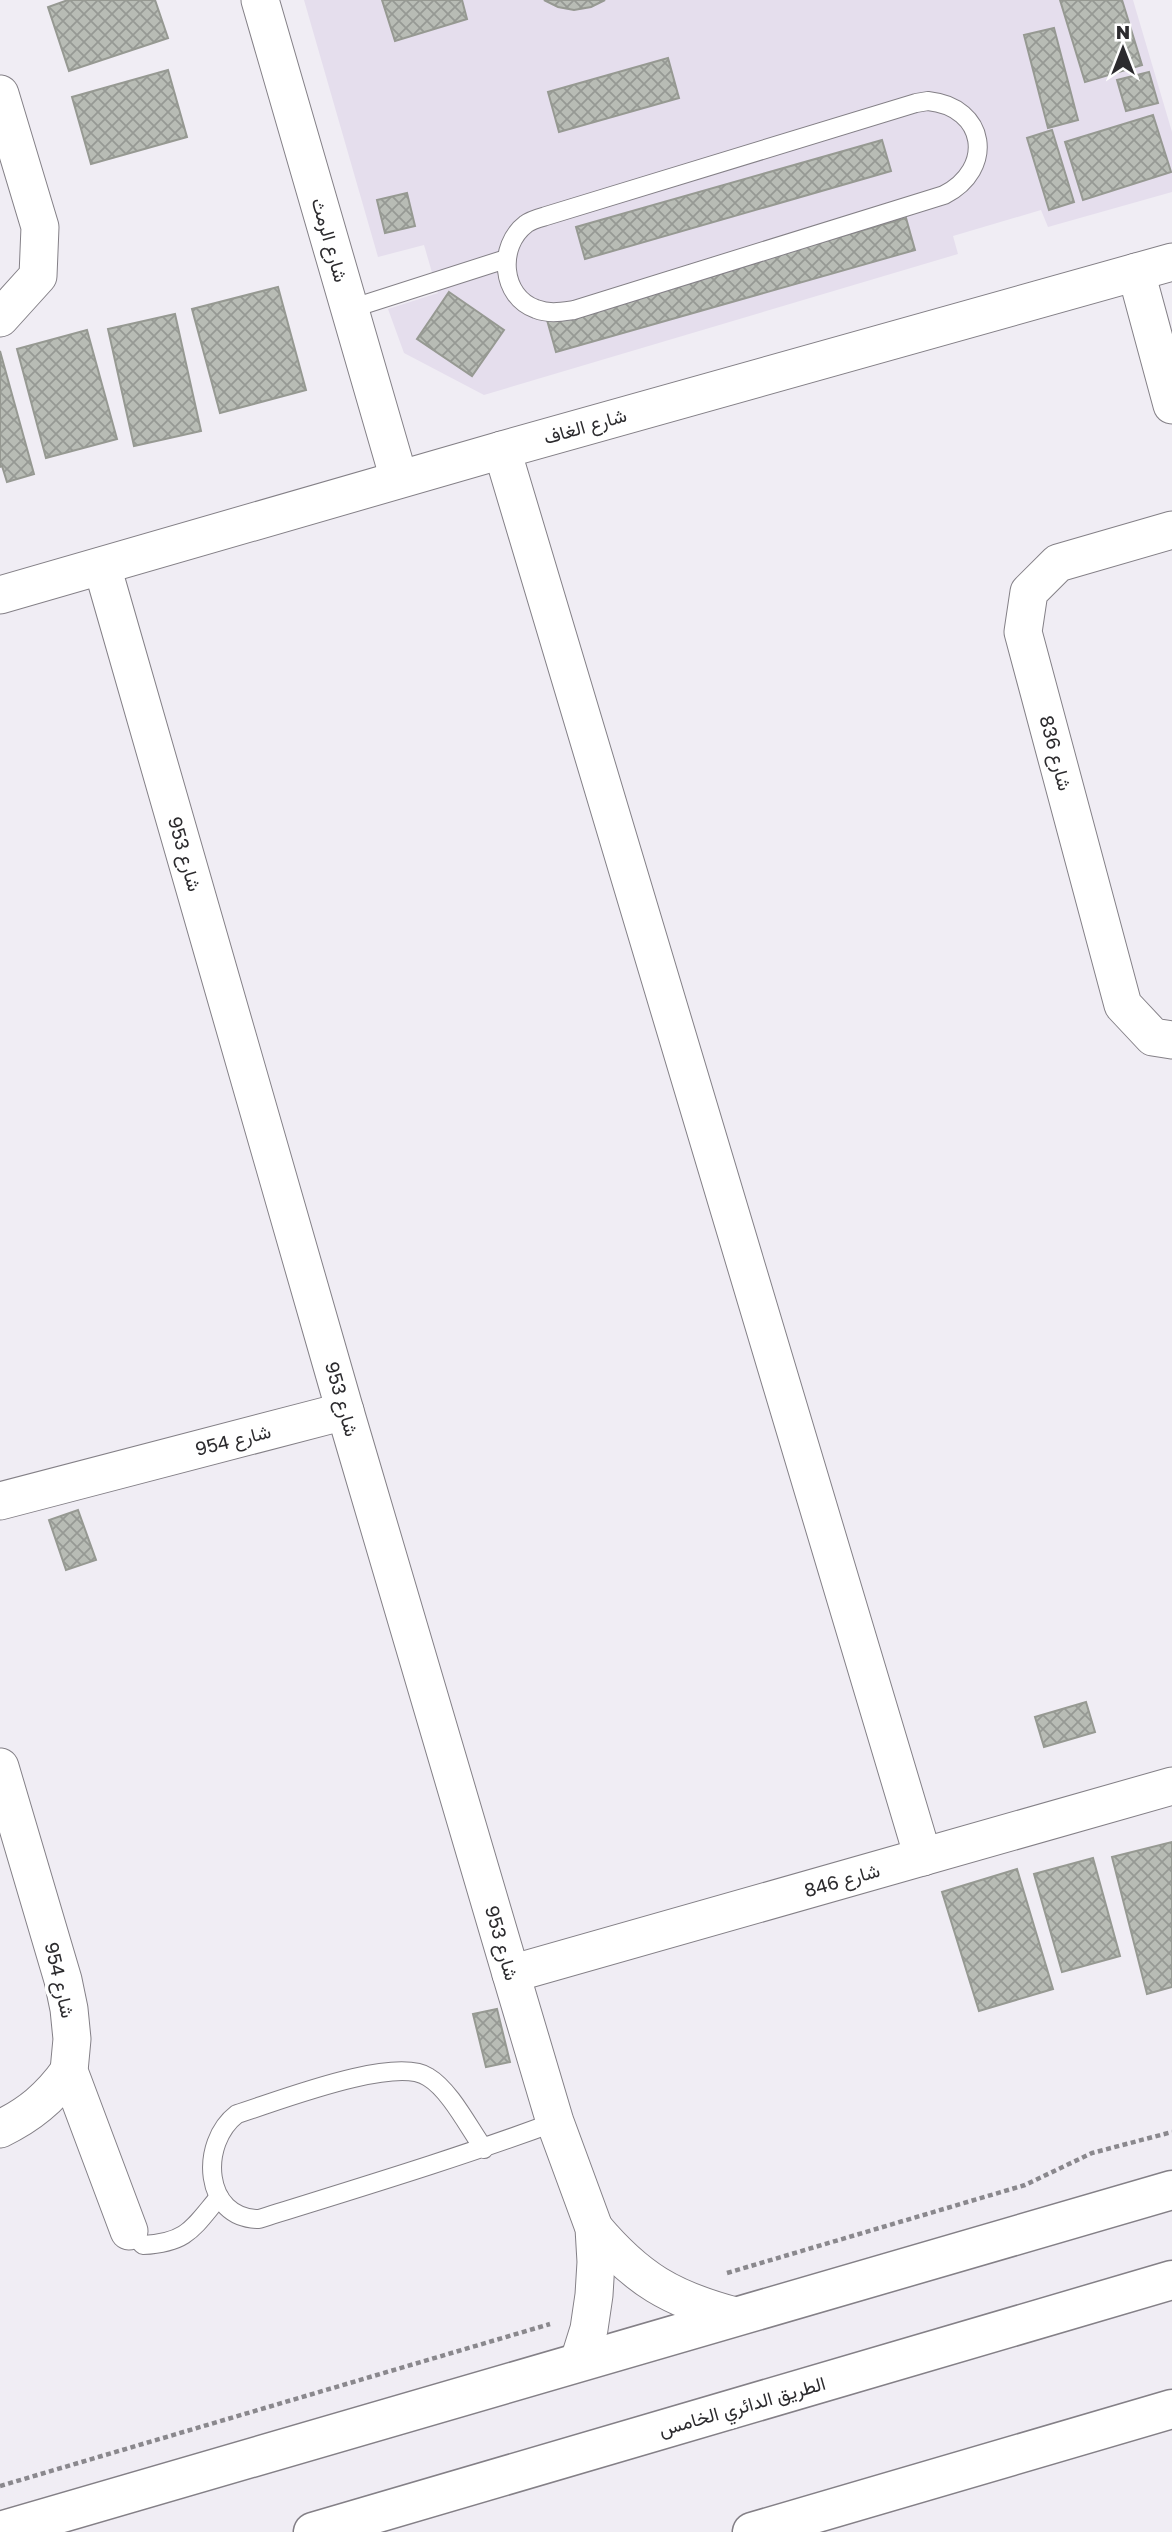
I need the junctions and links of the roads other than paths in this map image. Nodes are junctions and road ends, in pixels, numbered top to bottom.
1 (260, 0) edge
2 (0, 94) edge
3 (506, 259) junction
4 (1172, 262) edge
5 (1136, 272) junction
6 (350, 309) junction
7 (0, 318) edge
8 (1172, 405) edge
9 (502, 450) junction
10 (399, 479) junction
11 (1172, 530) edge
12 (102, 566) junction
13 (0, 595) edge
14 (1172, 1040) edge
15 (345, 1411) junction
16 (0, 1501) edge
17 (0, 1767) edge
18 (1172, 1786) edge
19 (923, 1857) junction
20 (511, 1974) junction
21 (69, 2071) junction
22 (555, 2122) junction
23 (0, 2129) edge
24 (484, 2149) junction
25 (1172, 2190) edge
26 (219, 2197) junction
27 (594, 2228) junction
28 (129, 2231) joint
29 (1172, 2280) edge
30 (735, 2316) junction
31 (579, 2361) junction
32 (1172, 2409) edge
33 (0, 2531) edge
34 (313, 2532) edge
35 (752, 2532) edge

1 - 6 street, شارع الرمث
2 - 7 street
3 - 3 lane
3 - 6 lane
4 - 5 street, شارع الغاف
5 - 8 street
5 - 9 street, شارع الغاف
6 - 10 street, شارع الرمث
9 - 10 street, شارع الغاف
9 - 19 street
10 - 12 street, شارع الغاف
11 - 14 street, شارع 836
12 - 13 street, شارع الغاف
12 - 15 street, شارع 953
15 - 16 street, شارع 954
15 - 20 street, شارع 953
17 - 21 street, شارع 954
18 - 19 street, شارع 846
19 - 20 street, شارع 846
20 - 22 street, شارع 953
21 - 23 street
21 - 28 street, شارع 954
22 - 24 lane
22 - 27 street, شارع 953
24 - 26 lane
24 - 26 lane
25 - 30 highway
26 - 28 lane
27 - 30 street, شارع 953
27 - 31 street, شارع 953
29 - 34 highway, الطريق الدائري الخامس
30 - 31 highway
31 - 33 highway
32 - 35 highway

